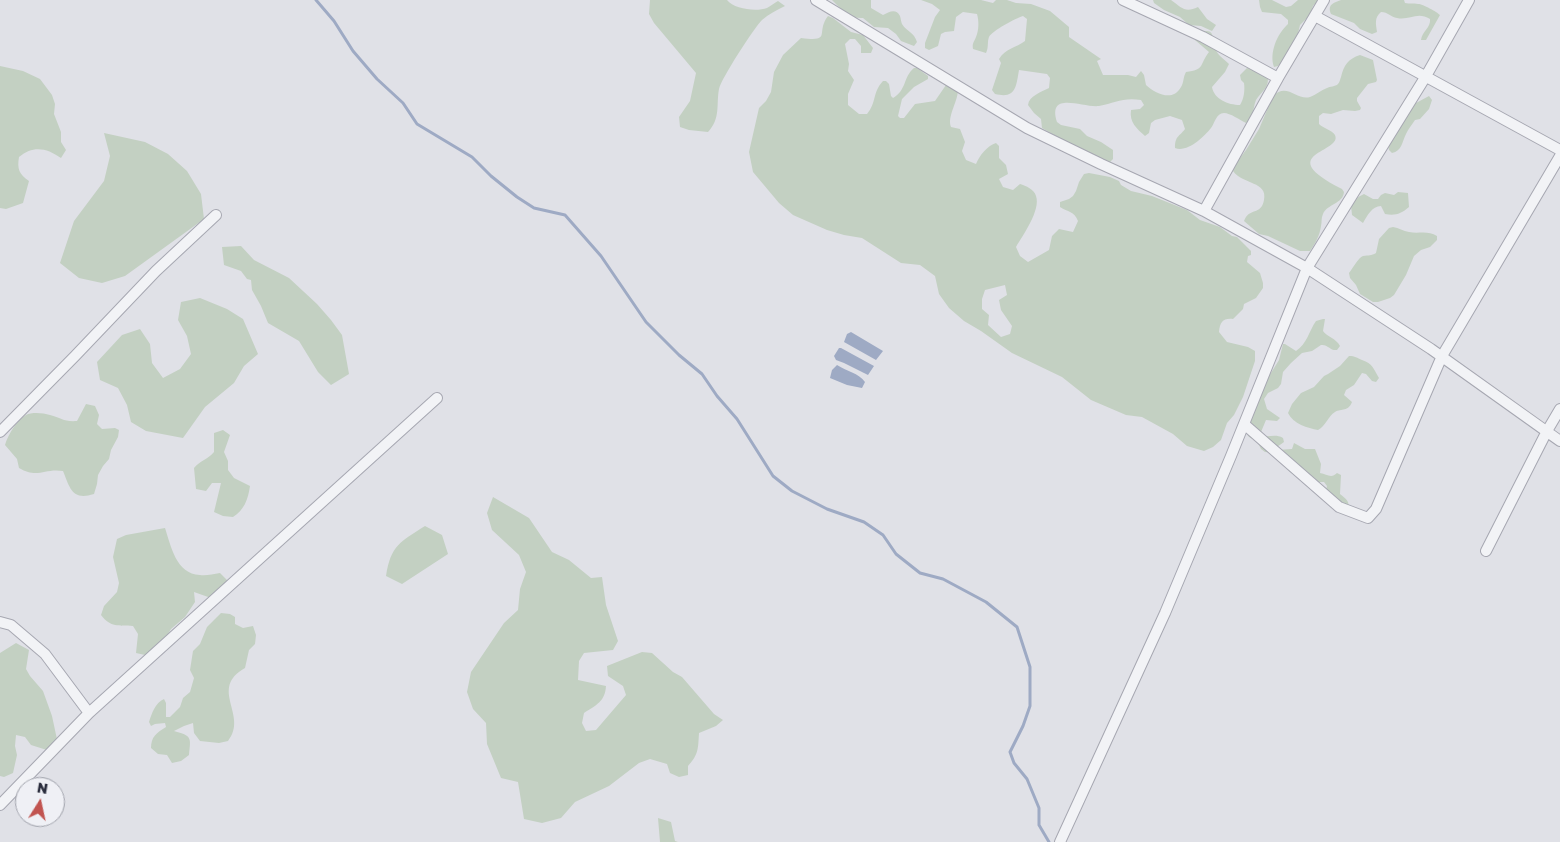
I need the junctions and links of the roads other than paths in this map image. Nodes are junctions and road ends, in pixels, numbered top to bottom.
1 (816, 0) edge
2 (1122, 0) edge
3 (1324, 0) edge
4 (1470, 0) edge
5 (1315, 16) junction
6 (1426, 76) junction
7 (1278, 78) junction
8 (1560, 150) edge
9 (1560, 156) edge
10 (1204, 212) junction
11 (216, 215) dead end
12 (1307, 268) junction
13 (1442, 356) junction
14 (437, 398) dead end
15 (1560, 409) edge
16 (1244, 424) junction
17 (1547, 431) junction
18 (0, 432) edge
19 (1560, 441) edge
20 (1486, 551) dead end
21 (0, 622) edge
22 (89, 713) junction
23 (0, 805) edge
24 (1060, 842) edge

1 - 10 street
2 - 7 street
3 - 5 street
4 - 6 street
5 - 6 street
5 - 7 street
6 - 8 street
6 - 12 street
7 - 10 street
9 - 13 street
10 - 12 street
11 - 18 street
12 - 13 street
12 - 16 street
13 - 16 street
13 - 17 street
14 - 22 street
15 - 17 street
16 - 24 street
17 - 19 street
17 - 20 street
21 - 22 street
22 - 23 street

